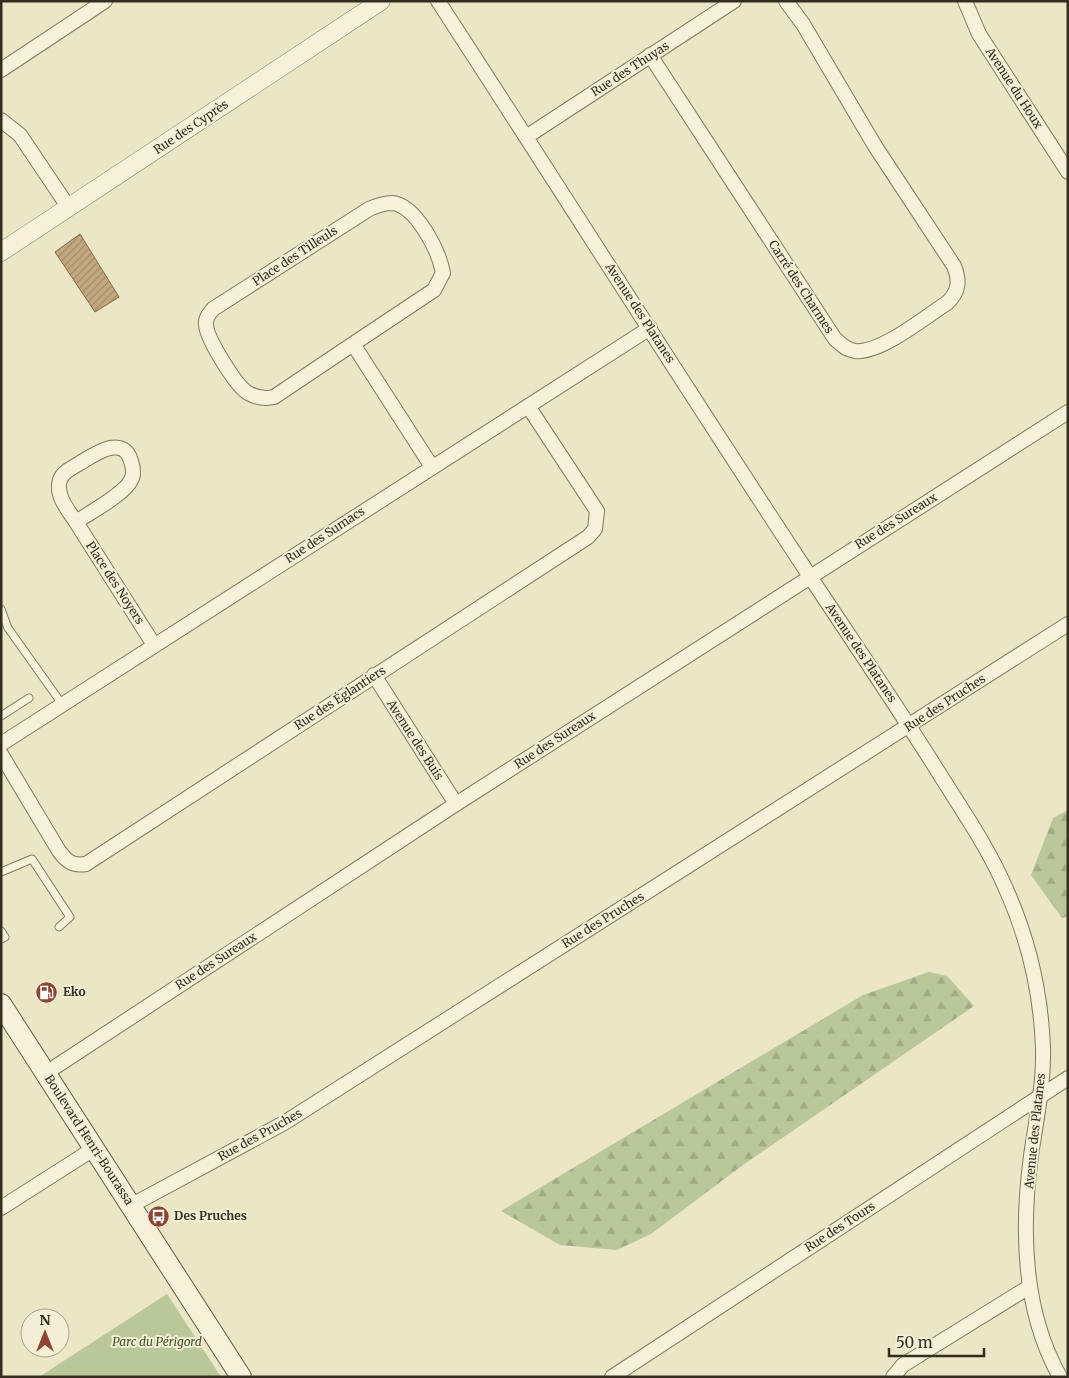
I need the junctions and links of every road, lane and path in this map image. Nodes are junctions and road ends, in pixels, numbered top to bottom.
1 (105, 1) edge
2 (381, 1) edge
3 (438, 1) edge
4 (734, 1) edge
5 (786, 1) edge
6 (965, 1) edge
7 (650, 55) junction
8 (1, 70) edge
9 (1, 120) edge
10 (526, 137) junction
11 (1068, 172) edge
12 (69, 208) junction
13 (1, 252) edge
14 (650, 328) junction
15 (353, 344) junction
16 (528, 406) junction
17 (1068, 412) edge
18 (432, 467) junction
19 (76, 522) junction
20 (810, 576) junction
21 (1, 610) edge
22 (1068, 624) edge
23 (154, 645) junction
24 (374, 675) junction
25 (29, 698) dead end
26 (62, 704) junction
27 (1, 716) edge
28 (909, 726) junction
29 (1, 744) edge
30 (1, 754) edge
31 (456, 804) junction
32 (1, 872) edge
33 (58, 928) dead end
34 (1, 930) edge
35 (1, 939) edge
36 (1, 1004) edge
37 (46, 1073) junction
38 (1068, 1078) edge
39 (1041, 1096) junction
40 (95, 1148) junction
41 (132, 1204) junction
42 (1, 1208) edge
43 (1029, 1287) junction
44 (241, 1377) edge
45 (612, 1377) edge
46 (893, 1377) edge
47 (1060, 1377) edge

1 - 8 street
2 - 12 street, Rue des Cyprès
3 - 10 street, Avenue des Platanes
4 - 7 street, Rue des Thuyas
5 - 7 street, Carré des Charmes
6 - 11 street, Avenue du Houx
7 - 10 street, Rue des Thuyas
9 - 12 street
10 - 14 street, Avenue des Platanes
12 - 13 street, Rue des Cyprès
14 - 16 street, Rue des Sumacs
14 - 20 street, Avenue des Platanes
15 - 15 street, Place des Tilleuls
15 - 18 street
16 - 18 street, Rue des Sumacs
16 - 24 street, Rue des Églantiers
17 - 20 street, Rue des Sureaux
18 - 23 street, Rue des Sumacs
19 - 19 street, Place des Noyers
19 - 23 street, Place des Noyers
20 - 28 street, Avenue des Platanes
20 - 31 street, Rue des Sureaux
21 - 26 lane
22 - 28 street, Rue des Pruches
23 - 26 street, Rue des Sumacs
24 - 30 street, Rue des Églantiers
24 - 31 street, Avenue des Buis
25 - 27 lane
26 - 29 street, Rue des Sumacs
28 - 39 street, Avenue des Platanes
28 - 41 street, Rue des Pruches
31 - 37 street, Rue des Sureaux
32 - 33 lane
34 - 35 lane
36 - 37 main road, Boulevard Henri-Bourassa
37 - 40 main road, Boulevard Henri-Bourassa
38 - 39 street, Rue des Tours
39 - 43 street, Avenue des Platanes
39 - 45 street, Rue des Tours
40 - 41 main road, Boulevard Henri-Bourassa
40 - 42 street
41 - 44 main road, Boulevard Henri-Bourassa
43 - 46 street
43 - 47 street, Avenue des Platanes

